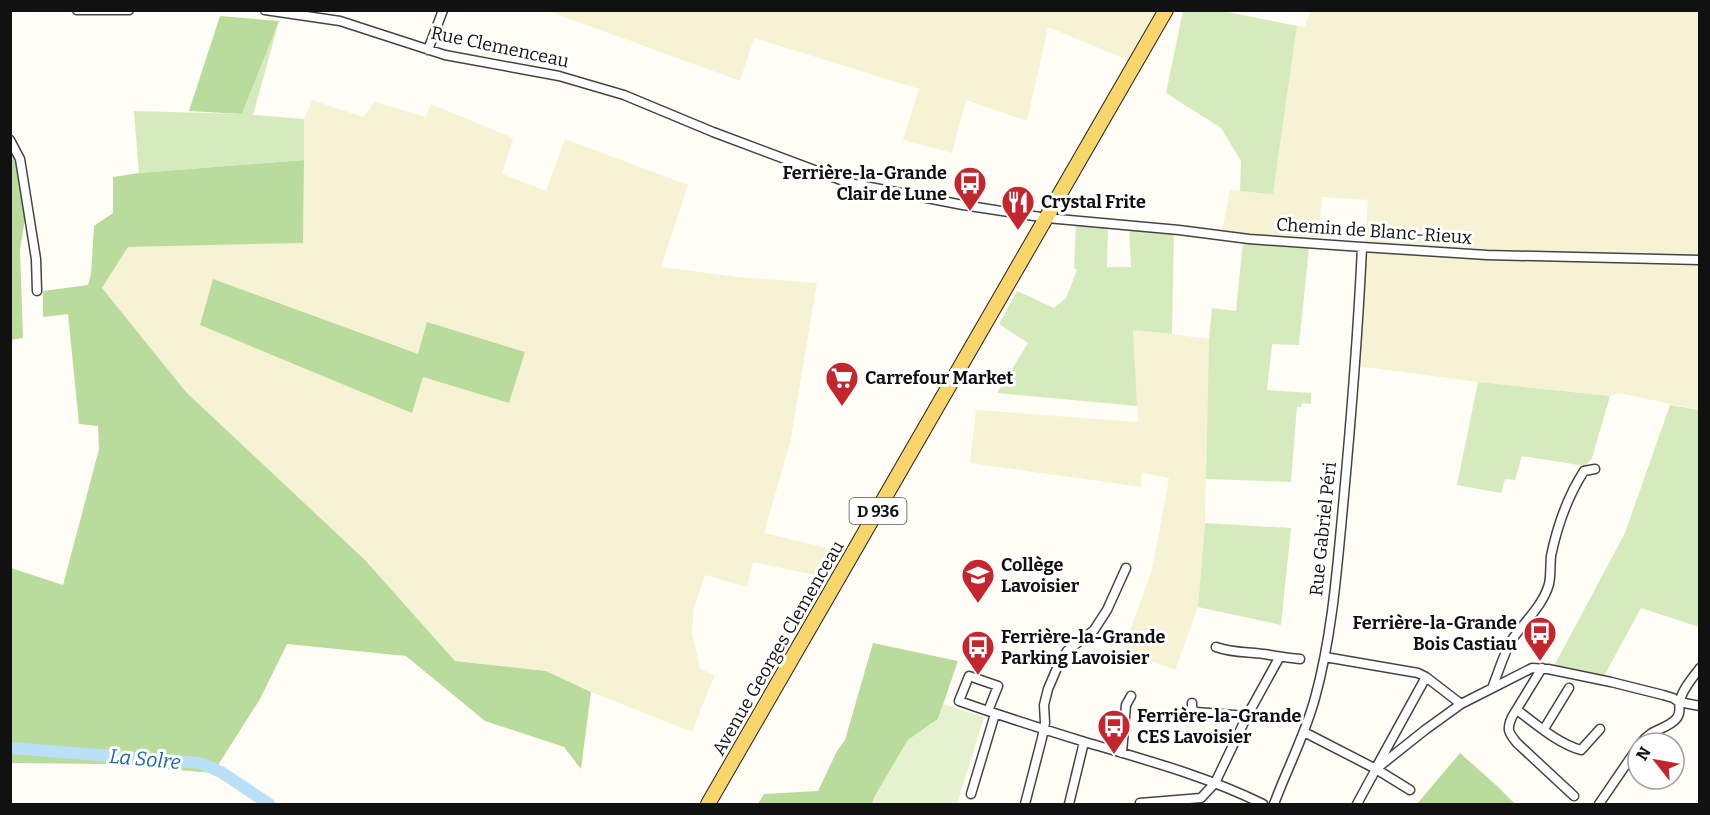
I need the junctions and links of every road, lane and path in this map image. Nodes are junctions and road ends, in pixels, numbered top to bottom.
1 (77, 10) edge
2 (129, 10) edge
3 (265, 10) edge
4 (442, 10) edge
5 (1166, 10) edge
6 (428, 50) junction
7 (10, 140) edge
8 (1047, 218) junction
9 (1362, 248) junction
10 (1700, 260) edge
11 (37, 291) dead end
12 (1595, 469) dead end
13 (1126, 568) dead end
14 (1216, 647) dead end
15 (1324, 657) junction
16 (1279, 658) junction
17 (1300, 659) dead end
18 (1542, 668) junction
19 (1700, 668) edge
20 (1426, 677) junction
21 (1491, 688) junction
22 (1569, 688) dead end
23 (1131, 696) dead end
24 (1679, 702) junction
25 (1192, 704) dead end
26 (1461, 705) junction
27 (1700, 706) edge
28 (1517, 710) junction
29 (992, 713) junction
30 (1247, 716) junction
31 (1044, 729) junction
32 (1544, 729) junction
33 (1600, 729) dead end
34 (1653, 731) edge
35 (1305, 732) junction
36 (1084, 742) junction
37 (1122, 753) junction
38 (1626, 764) edge
39 (1376, 769) junction
40 (1215, 783) junction
41 (1410, 790) dead end
42 (971, 794) dead end
43 (1574, 796) dead end
44 (1140, 803) edge
45 (708, 804) edge
46 (1025, 804) edge
47 (1069, 804) edge
48 (1263, 804) edge
49 (1275, 804) edge
50 (1357, 804) edge
51 (1599, 804) edge

1 - 2 street
3 - 6 street, Rue Clemenceau
4 - 6 street
5 - 8 main road, Avenue Georges Clemenceau / D 936
6 - 8 street, Rue Clemenceau
7 - 11 street
8 - 9 street, Chemin de Blanc-Rieux
8 - 45 main road, Avenue Georges Clemenceau / D 936
9 - 10 street, Chemin de Blanc-Rieux
9 - 15 street, Rue Gabriel Péri
12 - 21 street
13 - 31 street
14 - 16 street
15 - 20 street
15 - 35 street, Rue Gabriel Péri
16 - 17 street
16 - 30 street
18 - 21 street
18 - 24 street
18 - 28 street
19 - 24 street
20 - 26 street
20 - 39 street
21 - 26 street
22 - 32 street
23 - 37 street
24 - 27 street
24 - 34 street
25 - 30 street
26 - 39 street
28 - 32 street
28 - 43 street
29 - 29 street
29 - 31 street
29 - 42 street
30 - 40 street
31 - 36 street
31 - 46 street
32 - 33 street
35 - 39 street
35 - 49 street, Rue Gabriel Péri
36 - 37 street
36 - 47 street
37 - 40 street
38 - 51 street
39 - 41 street
39 - 50 street
40 - 44 street
40 - 48 street

